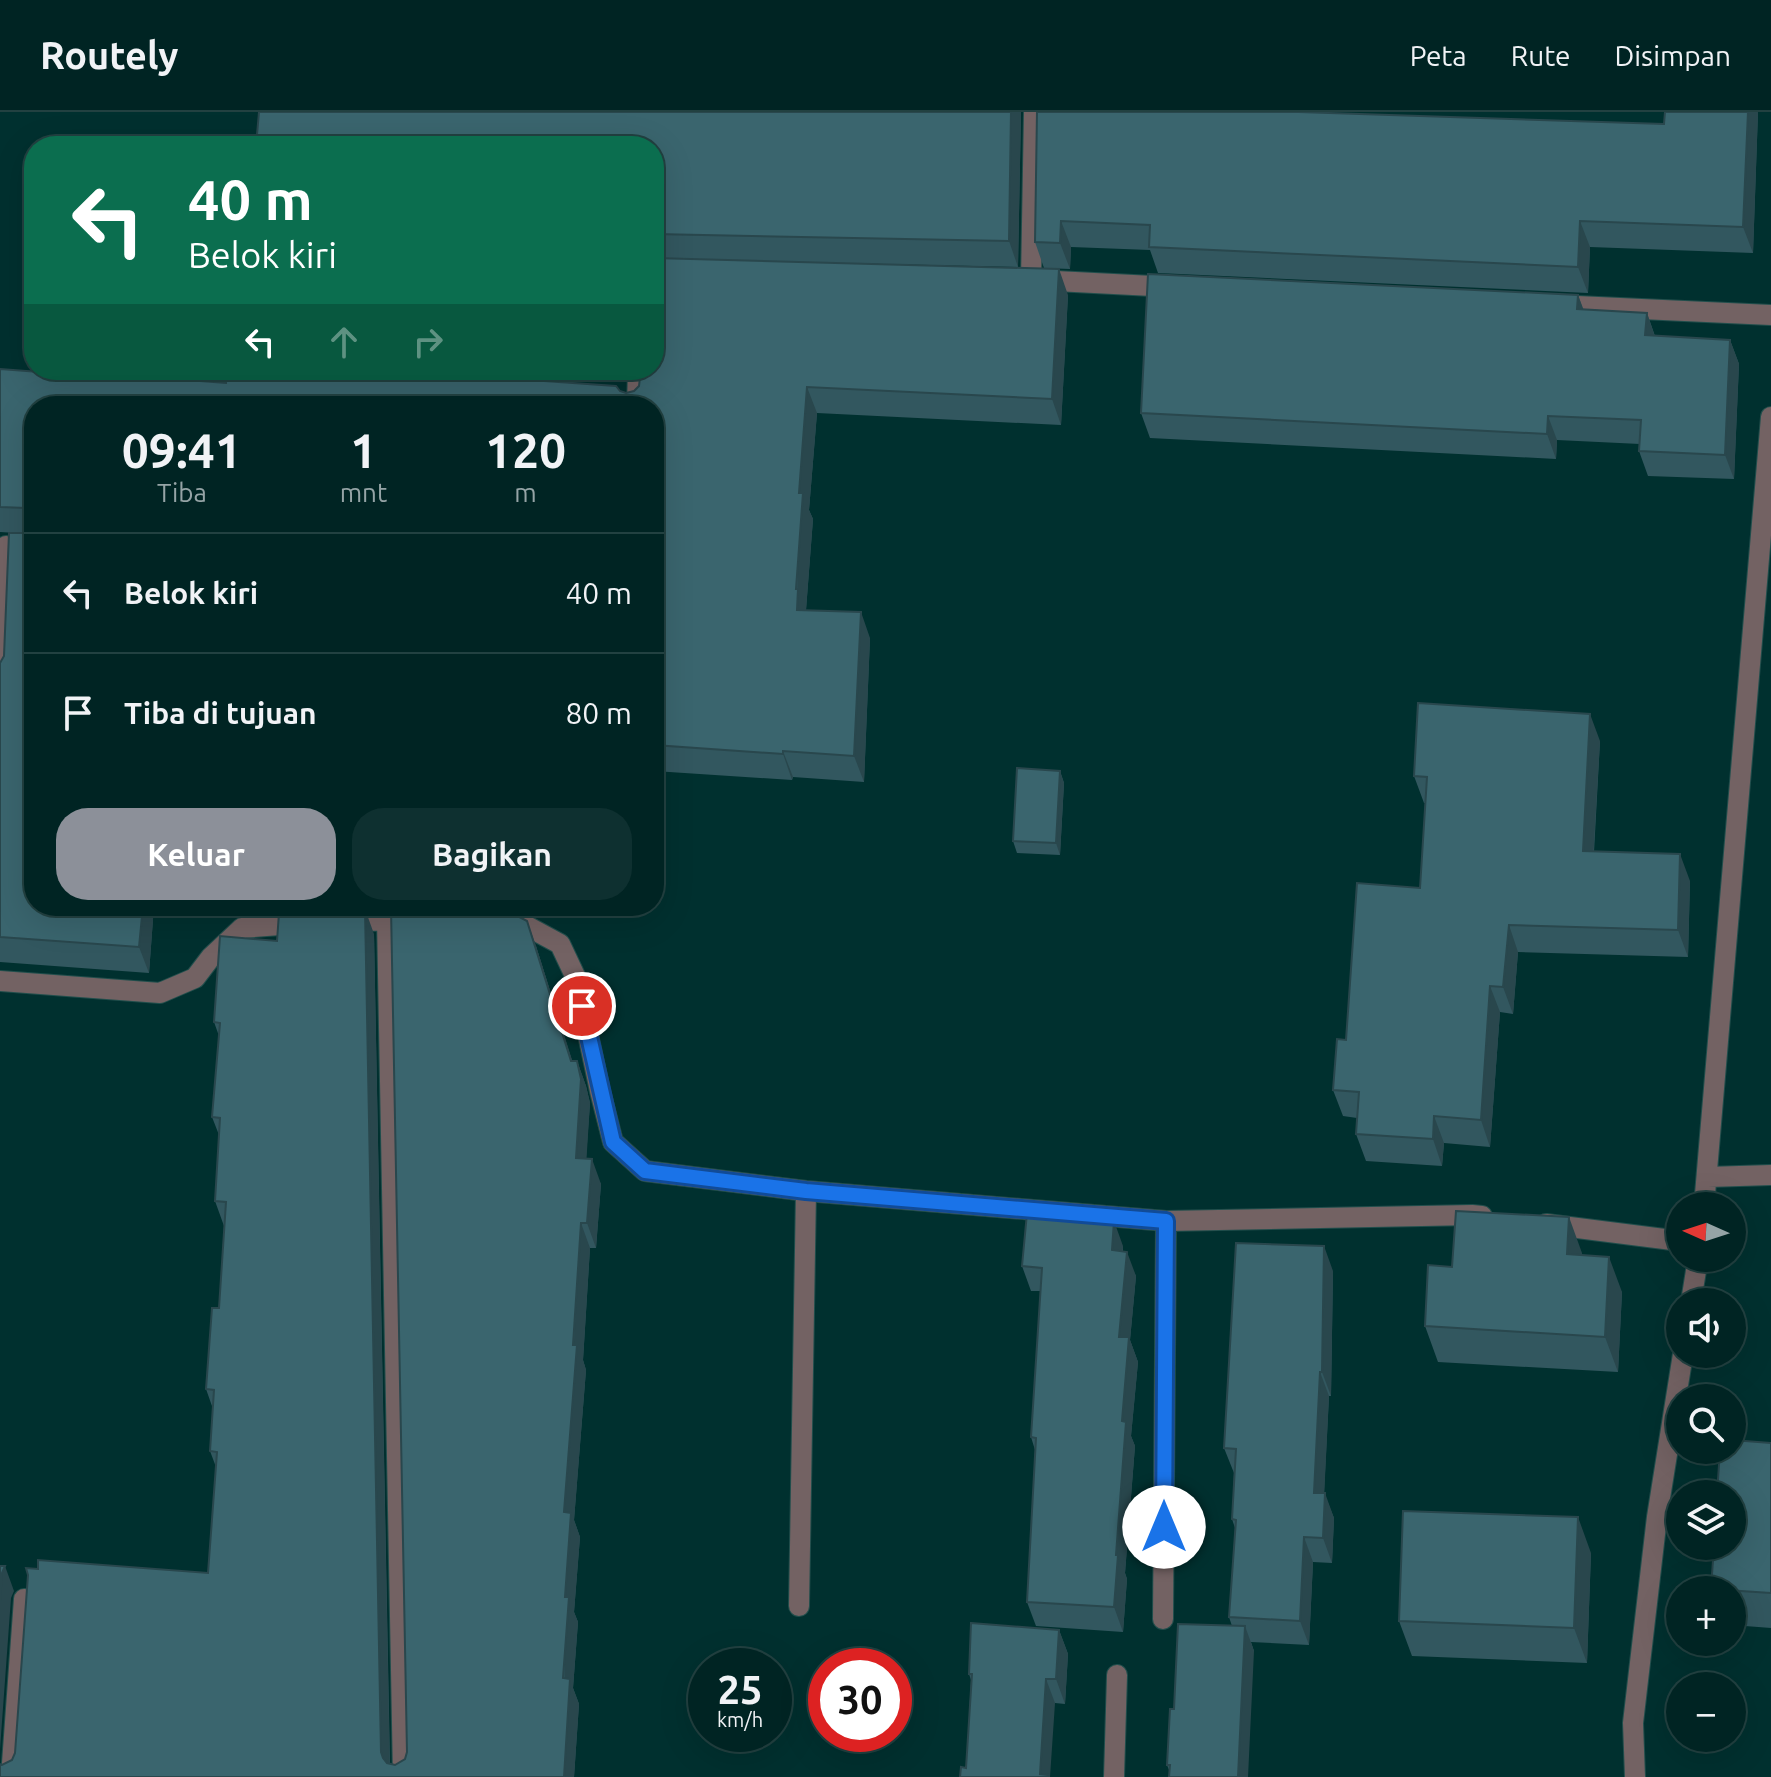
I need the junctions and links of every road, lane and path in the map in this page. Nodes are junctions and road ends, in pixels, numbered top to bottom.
1 (1034, 112) edge
2 (1189, 288) edge
3 (1535, 304) edge
4 (1771, 315) edge
5 (1771, 417) edge
6 (9, 546) edge
7 (0, 681) edge
8 (273, 916) edge
9 (443, 918) edge
10 (484, 918) edge
11 (387, 920) junction
12 (0, 981) edge
13 (1771, 1175) edge
14 (1708, 1177) junction
15 (806, 1191) junction
16 (1706, 1192) edge
17 (1501, 1219) edge
18 (1166, 1221) junction
19 (1531, 1222) edge
20 (1666, 1239) edge
21 (1681, 1368) edge
22 (24, 1599) edge
23 (799, 1606) dead end
24 (1163, 1619) dead end
25 (1117, 1675) dead end
26 (11, 1777) edge
27 (403, 1777) edge
28 (1114, 1777) edge
29 (1635, 1777) edge

1 - 2 street
3 - 4 street
5 - 14 street
6 - 7 street
8 - 11 street
8 - 12 street
9 - 11 street
10 - 15 street
11 - 27 street
13 - 14 street
14 - 16 street
15 - 18 street
15 - 23 street
17 - 18 street
18 - 24 street
19 - 20 street
21 - 29 street
22 - 26 street
25 - 28 street

